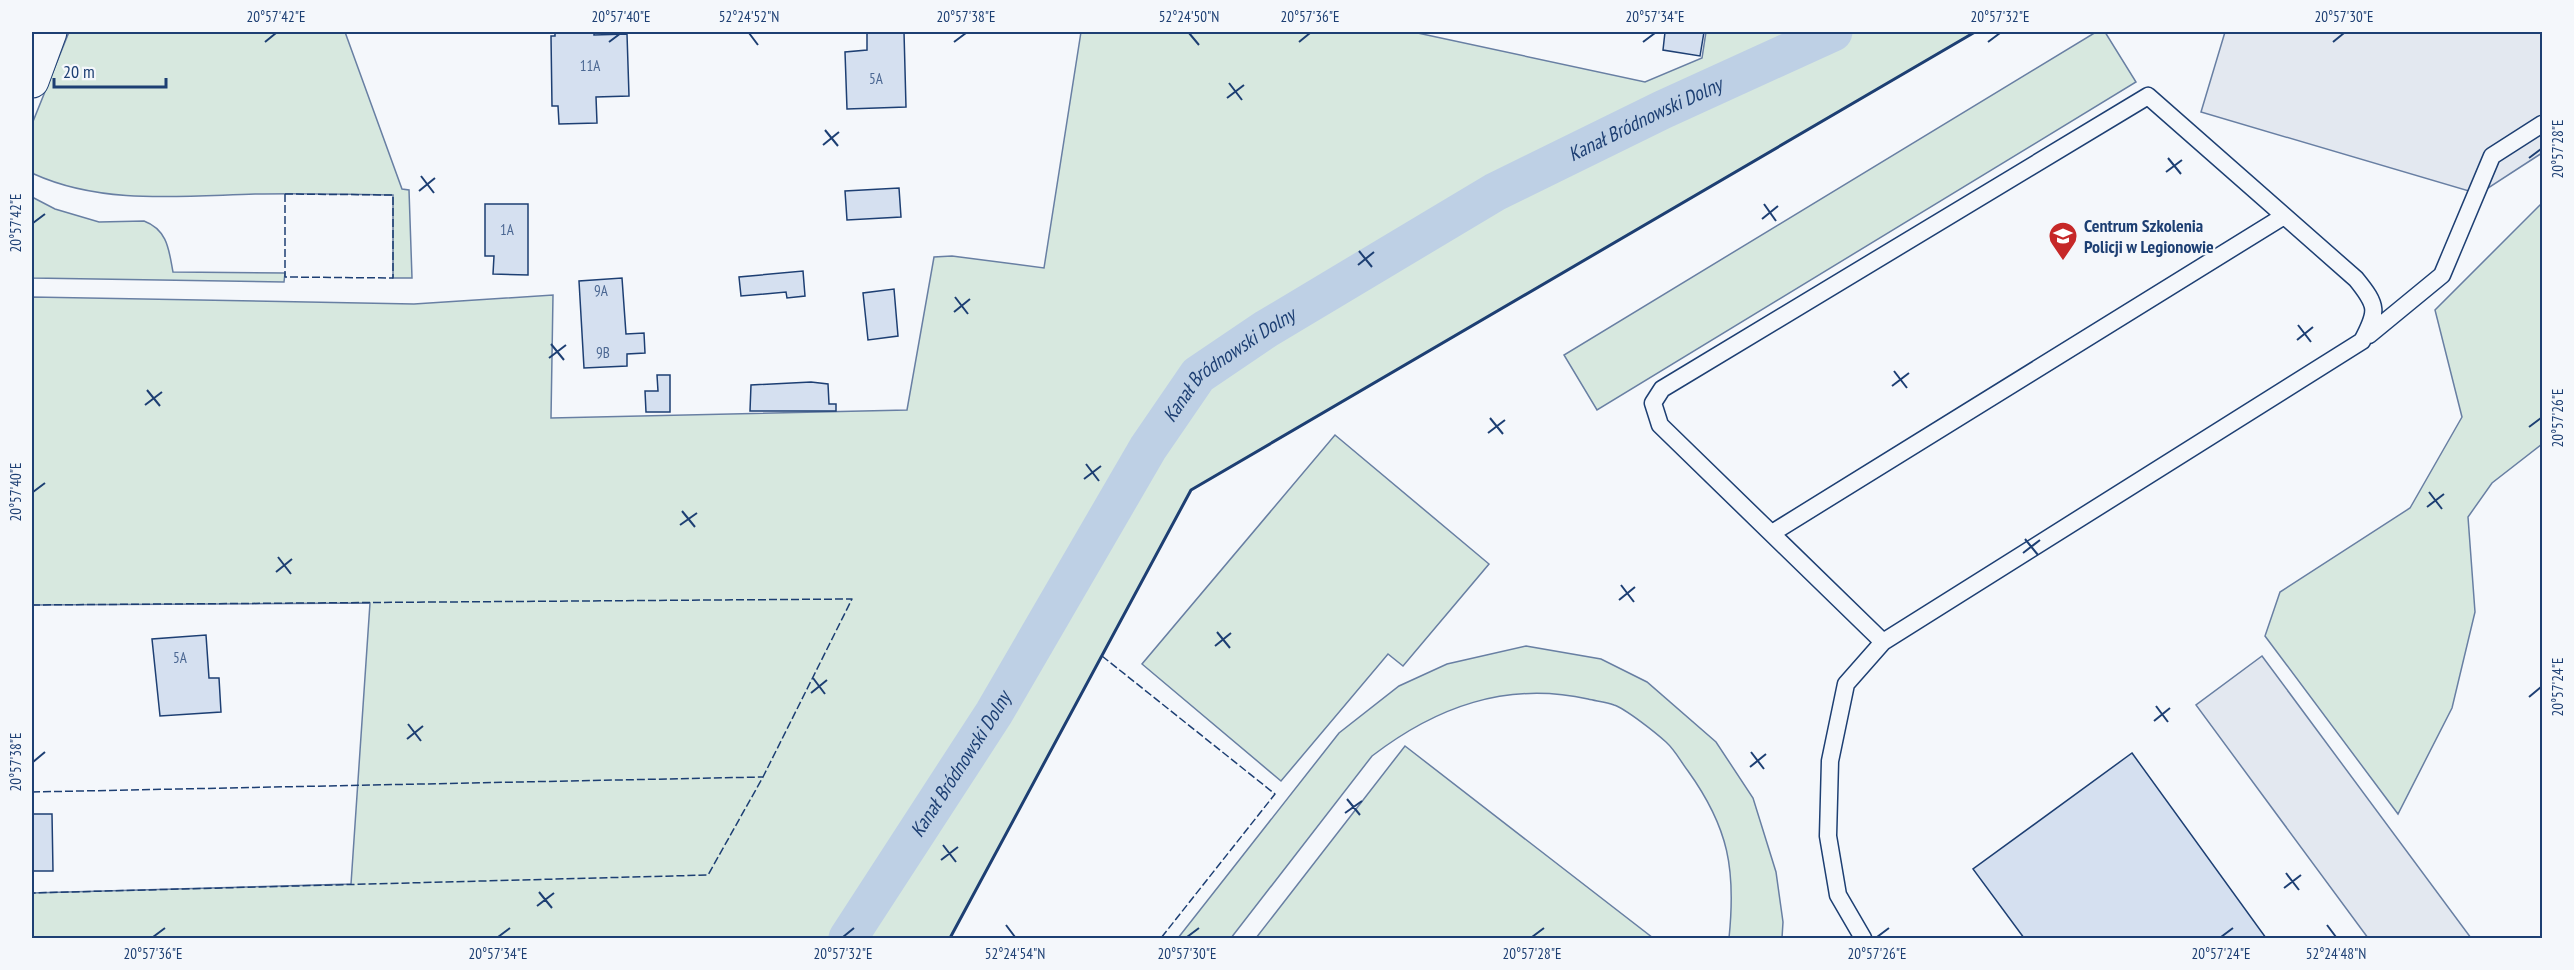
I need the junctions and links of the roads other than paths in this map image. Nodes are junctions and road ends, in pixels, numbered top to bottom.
1 (50, 32) edge
2 (32, 81) edge
3 (2542, 124) edge
4 (2284, 216) junction
5 (2362, 341) junction
6 (1772, 533) junction
7 (1882, 642) junction
8 (1863, 939) edge

1 - 2 street
3 - 5 lane
4 - 5 lane
4 - 6 lane
4 - 6 lane
5 - 7 lane
6 - 7 lane
7 - 8 lane

